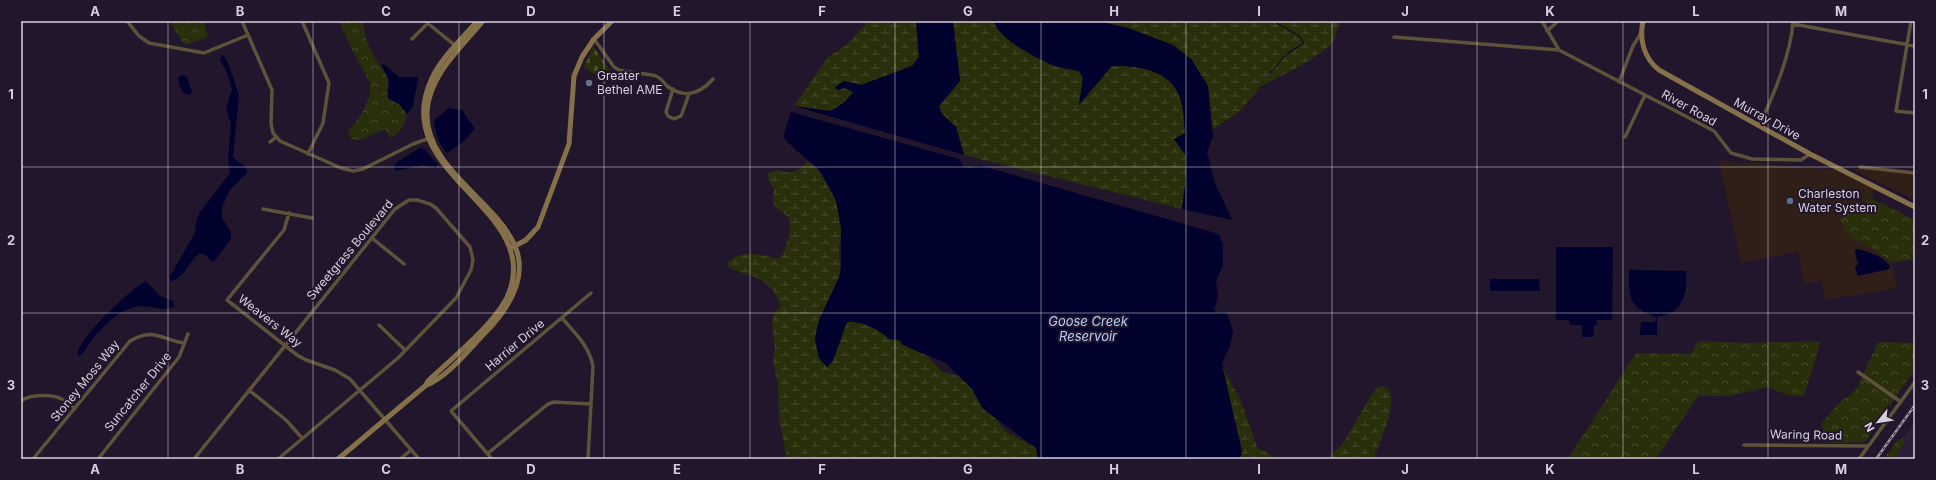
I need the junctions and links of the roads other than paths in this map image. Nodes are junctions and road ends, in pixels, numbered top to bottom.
1 (127, 21) edge
2 (242, 21) edge
3 (302, 21) edge
4 (476, 21) edge
5 (483, 21) edge
6 (612, 21) edge
7 (1542, 21) edge
8 (1558, 21) edge
9 (1643, 21) edge
10 (1911, 21) edge
11 (427, 22) edge
12 (1793, 22) edge
13 (1547, 31) junction
14 (1642, 32) junction
15 (248, 35) junction
16 (1394, 37) dead end
17 (412, 39) dead end
18 (594, 39) junction
19 (1906, 45) junction
20 (1915, 46) edge
21 (458, 48) junction
22 (1559, 50) junction
23 (713, 79) dead end
24 (1619, 82) junction
25 (673, 89) junction
26 (690, 94) junction
27 (1645, 95) junction
28 (1915, 113) edge
29 (1759, 126) junction
30 (276, 137) junction
31 (1625, 137) dead end
32 (429, 138) junction
33 (270, 142) dead end
34 (308, 154) junction
35 (1810, 154) junction
36 (1860, 167) dead end
37 (1915, 172) edge
38 (1915, 207) edge
39 (263, 209) dead end
40 (289, 213) junction
41 (312, 218) dead end
42 (372, 238) junction
43 (513, 247) junction
44 (404, 264) dead end
45 (591, 293) dead end
46 (562, 318) junction
47 (378, 325) dead end
48 (188, 334) dead end
49 (184, 343) junction
50 (284, 346) junction
51 (405, 350) junction
52 (1858, 372) dead end
53 (1915, 382) edge
54 (249, 390) junction
55 (360, 390) junction
56 (21, 401) edge
57 (1901, 402) junction
58 (591, 404) junction
59 (75, 409) junction
60 (385, 419) junction
61 (302, 438) junction
62 (1744, 445) dead end
63 (1868, 446) junction
64 (411, 450) junction
65 (487, 454) junction
66 (33, 459) edge
67 (98, 459) edge
68 (194, 459) edge
69 (278, 459) edge
70 (338, 459) edge
71 (400, 459) edge
72 (419, 459) edge
73 (492, 459) edge
74 (588, 459) edge
75 (1859, 459) edge

1 - 15 street
2 - 15 street
3 - 34 street
4 - 21 street
5 - 21 street
6 - 18 street
7 - 13 street
8 - 13 street
9 - 14 street, Murray Drive
10 - 19 street
11 - 17 street
11 - 21 street
12 - 19 street
12 - 29 street
13 - 22 street
14 - 24 street
14 - 29 street, Murray Drive
15 - 30 street
16 - 22 street
18 - 25 street
18 - 43 street
19 - 20 street
19 - 28 street
21 - 32 street
22 - 24 street, River Road
23 - 26 street
24 - 27 street, River Road
25 - 26 street
25 - 26 street
27 - 31 street
27 - 35 street, River Road
29 - 35 street, Murray Drive
30 - 33 street
30 - 34 street
32 - 34 street
32 - 43 street
35 - 38 street, Murray Drive
36 - 37 street
39 - 40 street
40 - 41 street
40 - 50 street, Weavers Way
42 - 44 street
42 - 50 street, Sweetgrass Boulevard
42 - 51 street, Sweetgrass Boulevard
43 - 60 street
45 - 46 street, Harrier Drive
46 - 58 street
46 - 65 street, Harrier Drive
47 - 51 street
48 - 49 street, Suncatcher Drive
49 - 59 street, Stoney Moss Way
49 - 67 street, Suncatcher Drive
50 - 54 street, Sweetgrass Boulevard
50 - 55 street, Weavers Way
51 - 55 street, Sweetgrass Boulevard
52 - 57 street
53 - 57 street
54 - 61 street
54 - 68 street, Sweetgrass Boulevard
55 - 60 street, Weavers Way
55 - 61 street, Sweetgrass Boulevard
56 - 59 street
57 - 63 street
58 - 65 street
58 - 74 street
59 - 66 street, Stoney Moss Way
60 - 64 street, Weavers Way
60 - 70 street
61 - 69 street, Sweetgrass Boulevard
62 - 63 street, Waring Road
63 - 75 street
64 - 71 street
64 - 72 street, Weavers Way
65 - 73 street

